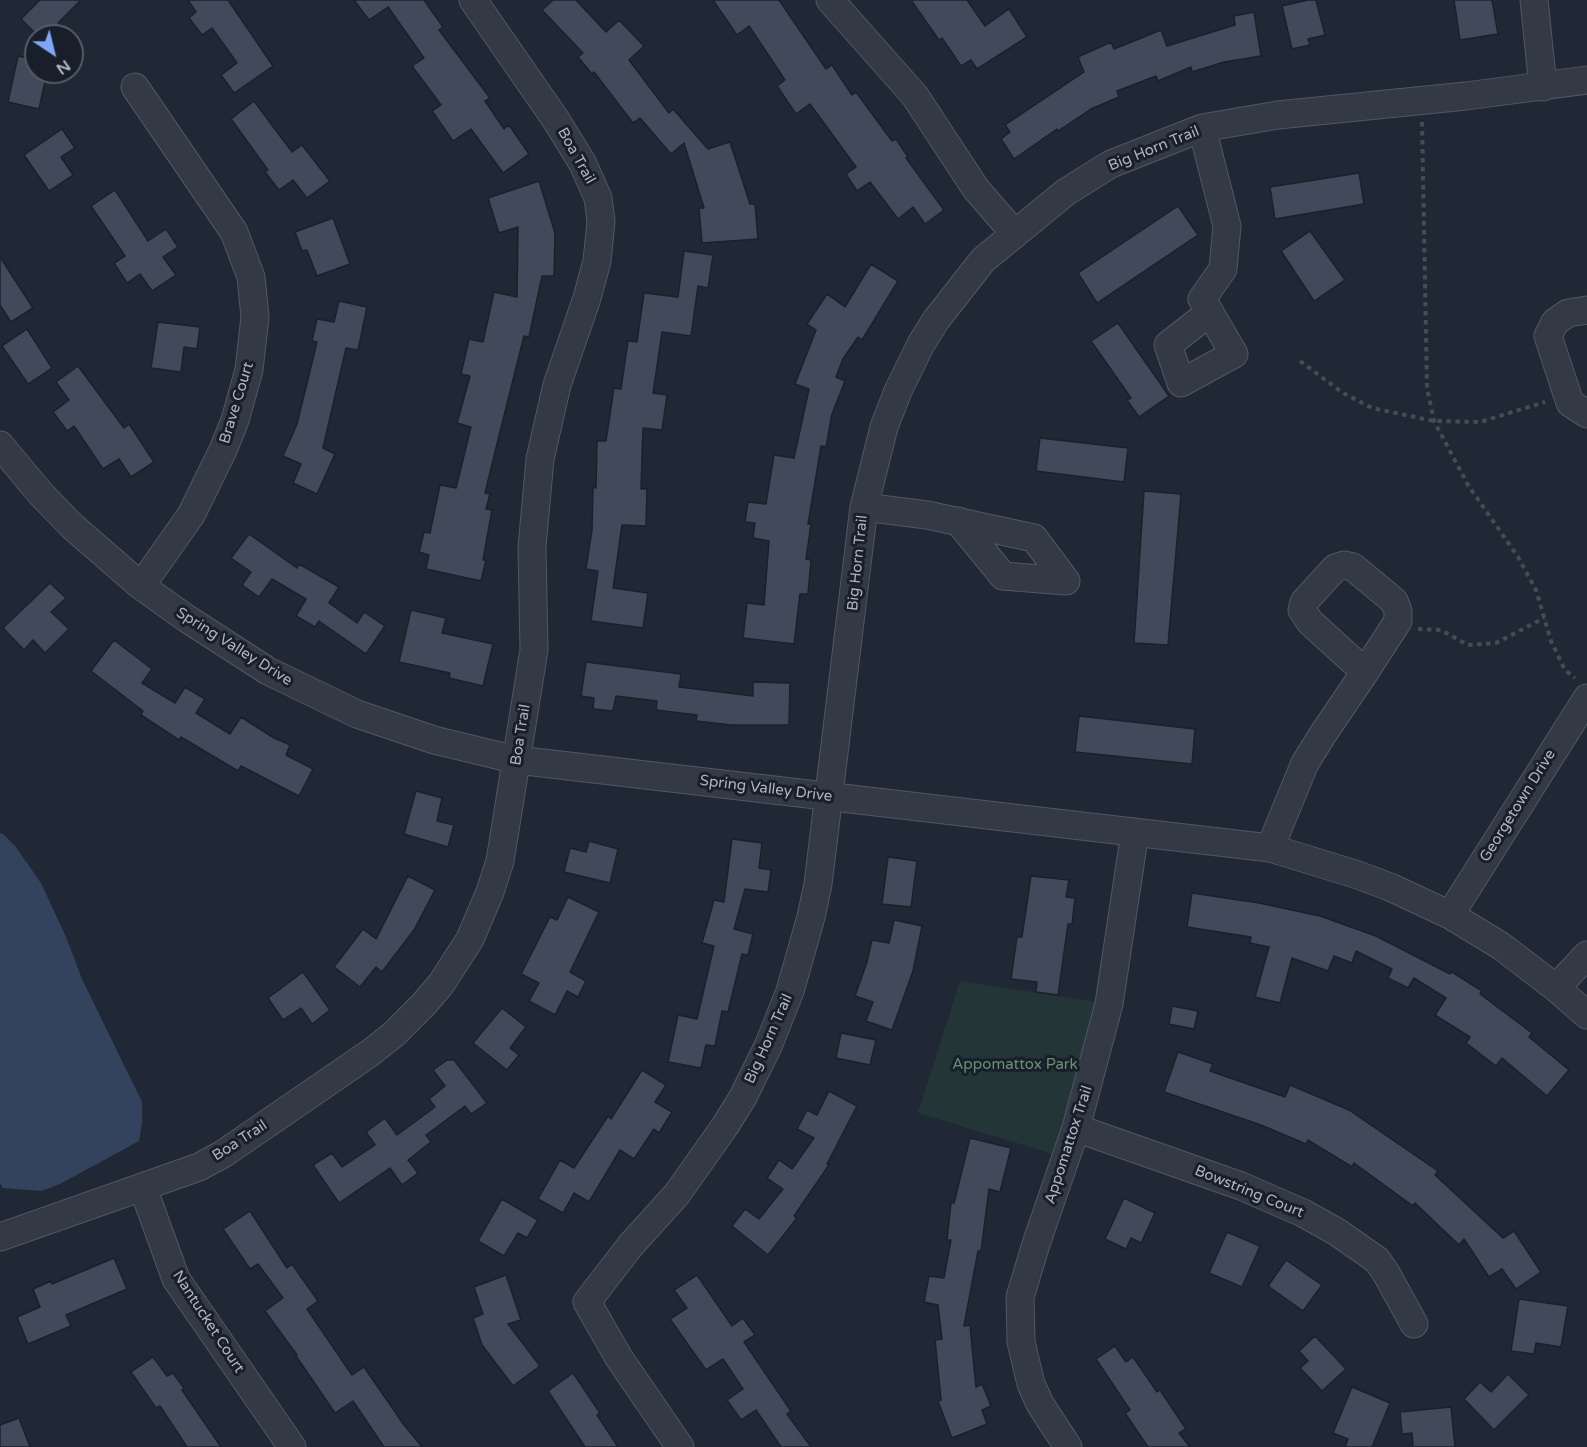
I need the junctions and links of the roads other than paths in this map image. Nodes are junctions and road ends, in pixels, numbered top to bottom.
1 (473, 0) edge
2 (830, 0) edge
3 (1534, 0) edge
4 (1587, 80) edge
5 (135, 87) dead end
6 (1543, 87) junction
7 (1202, 128) junction
8 (1015, 234) junction
9 (1587, 310) edge
10 (1210, 312) dead end
11 (1587, 414) edge
12 (0, 445) edge
13 (864, 507) junction
14 (958, 521) dead end
15 (141, 586) junction
16 (1365, 672) junction
17 (1583, 690) edge
18 (517, 760) junction
19 (829, 796) junction
20 (1135, 832) junction
21 (1270, 848) junction
22 (1449, 915) junction
23 (1587, 955) edge
24 (1556, 988) junction
25 (1587, 1015) edge
26 (1076, 1128) junction
27 (143, 1188) junction
28 (0, 1237) edge
29 (1414, 1324) dead end
30 (292, 1447) edge
31 (680, 1447) edge
32 (1068, 1447) edge

1 - 18 street, Boa Trail
2 - 8 street
3 - 6 street
4 - 6 street, Big Horn Trail
5 - 15 street, Brave Court
6 - 7 street, Big Horn Trail
7 - 8 street, Big Horn Trail
7 - 10 street
8 - 13 street, Big Horn Trail
9 - 11 street
12 - 15 street, Spring Valley Drive
13 - 14 street
13 - 19 street, Big Horn Trail
15 - 18 street, Spring Valley Drive
16 - 16 street
16 - 21 street
17 - 22 street, Georgetown Drive
18 - 19 street, Spring Valley Drive
18 - 27 street, Boa Trail
19 - 20 street, Spring Valley Drive
19 - 31 street, Big Horn Trail
20 - 21 street, Spring Valley Drive
20 - 26 street, Appomattox Trail
21 - 22 street, Spring Valley Drive
22 - 24 street, Spring Valley Drive
23 - 24 street
24 - 25 street, Spring Valley Drive
26 - 29 street, Bowstring Court
26 - 32 street, Appomattox Trail
27 - 28 street, Boa Trail
27 - 30 street, Nantucket Court

